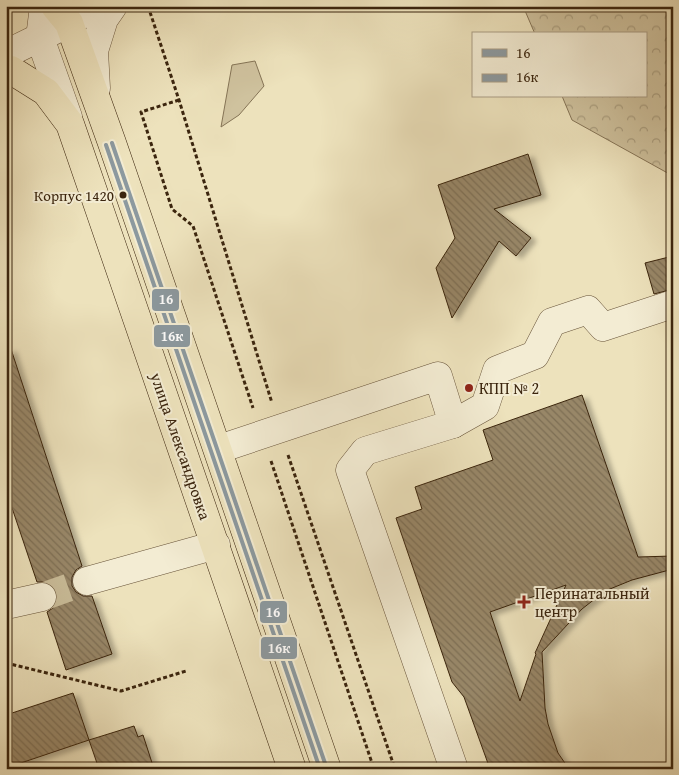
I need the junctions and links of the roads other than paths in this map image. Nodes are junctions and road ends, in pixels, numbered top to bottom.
1 (44, 6) edge
2 (94, 6) edge
3 (112, 6) edge
4 (62, 15) edge
5 (40, 38) junction
6 (6, 54) edge
7 (6, 70) edge
8 (96, 99) junction
9 (70, 124) junction
10 (673, 304) edge
11 (453, 424) junction
12 (219, 449) junction
13 (216, 545) junction
14 (88, 581) tunnel mouth
15 (42, 596) tunnel mouth
16 (6, 604) edge
17 (292, 769) edge
18 (327, 769) edge
19 (454, 769) edge

1 - 5 street
2 - 4 street
3 - 8 street
4 - 5 street
4 - 8 main road, улица Александровка
5 - 6 street
5 - 9 street, улица Александровка
7 - 9 main road
8 - 12 main road, улица Александровка
9 - 13 main road, улица Александровка
10 - 11 street
11 - 12 street
11 - 19 street
12 - 18 main road, улица Александровка
13 - 14 street
13 - 17 main road, улица Александровка
15 - 16 street

